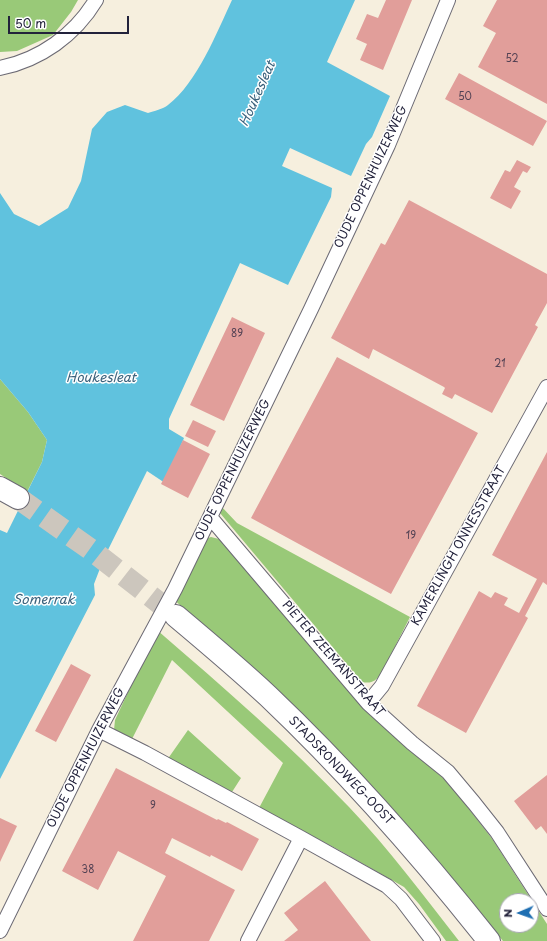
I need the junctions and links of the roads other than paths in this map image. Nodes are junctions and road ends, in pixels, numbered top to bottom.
1 (96, 0) edge
2 (448, 0) edge
3 (0, 68) edge
4 (547, 387) edge
5 (210, 517) junction
6 (176, 616) tunnel mouth
7 (368, 703) junction
8 (99, 730) junction
9 (301, 838) junction
10 (547, 909) edge
11 (0, 931) edge
12 (248, 941) edge
13 (433, 941) edge
14 (489, 941) edge

1 - 3 street
2 - 5 street, OUDE OPPENHUIZERWEG
4 - 7 street, KAMERLINGH ONNESSTRAAT
5 - 7 street, PIETER ZEEMANSTRAAT
5 - 8 street, OUDE OPPENHUIZERWEG
6 - 14 main road, STADSRONDWEG-OOST
7 - 10 street, PIETER ZEEMANSTRAAT
8 - 9 street
8 - 11 street, OUDE OPPENHUIZERWEG
9 - 12 street
9 - 13 street

